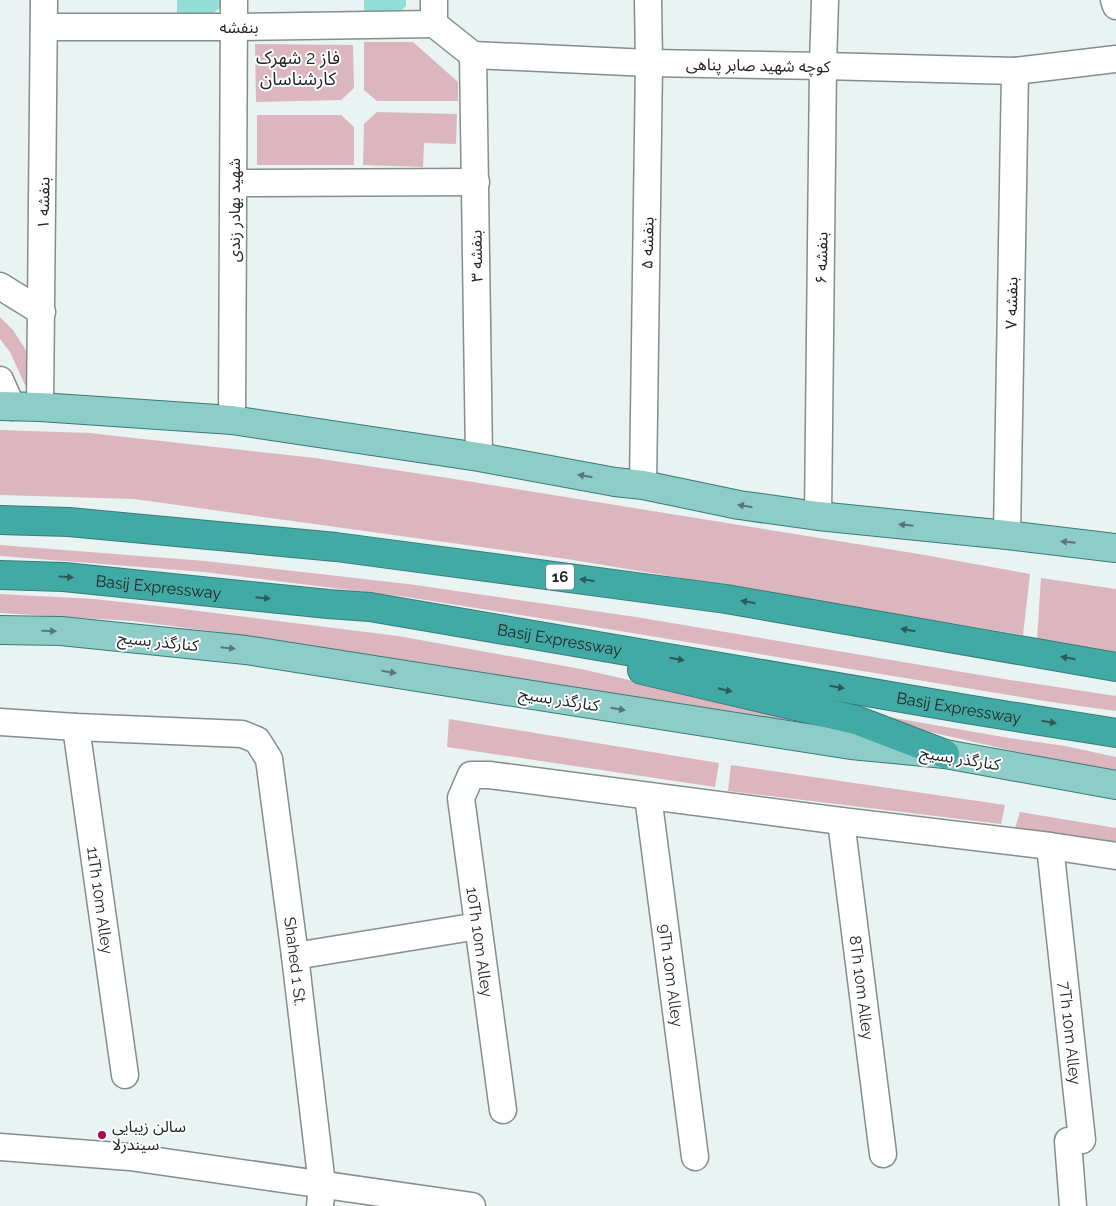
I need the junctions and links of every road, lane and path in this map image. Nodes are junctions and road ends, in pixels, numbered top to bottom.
1 (44, 0) edge
2 (234, 0) edge
3 (648, 0) edge
4 (825, 0) edge
5 (1114, 0) edge
6 (1116, 6) edge
7 (434, 12) edge
8 (44, 27) junction
9 (234, 27) junction
10 (473, 55) junction
11 (1116, 59) edge
12 (649, 63) junction
13 (823, 66) junction
14 (1014, 71) junction
15 (476, 182) junction
16 (234, 184) junction
17 (0, 286) edge
18 (42, 312) junction
19 (0, 380) edge
20 (6, 406) edge
21 (40, 407) junction
22 (232, 420) junction
23 (479, 457) junction
24 (644, 485) junction
25 (818, 516) junction
26 (0, 520) edge
27 (1007, 535) junction
28 (1116, 548) edge
29 (0, 575) edge
30 (370, 607) junction
31 (0, 630) edge
32 (1116, 667) edge
33 (0, 722) edge
34 (76, 727) junction
35 (1116, 733) edge
36 (944, 754) junction
37 (1116, 785) edge
38 (648, 796) junction
39 (841, 820) junction
40 (1050, 846) junction
41 (1116, 856) edge
42 (478, 926) junction
43 (295, 956) junction
44 (125, 1074) dead end
45 (502, 1110) dead end
46 (0, 1147) edge
47 (883, 1154) dead end
48 (695, 1157) dead end
49 (321, 1196) edge
50 (472, 1206) edge
51 (1072, 1206) edge

1 - 8 street, بنفشه ۱
2 - 9 street, شهید بهادر زندی
3 - 12 street, بنفشه ۵
4 - 13 street, بنفشه ۶
5 - 6 street
7 - 9 street, بنفشه
7 - 10 street
8 - 9 street, بنفشه
8 - 18 street, بنفشه ۱
9 - 16 street, شهید بهادر زندی
10 - 12 street, کوچه شهید صابر پناهی
10 - 15 street, بنفشه ۳
11 - 14 street, کوچه شهید صابر پناهی
12 - 13 street, کوچه شهید صابر پناهی
12 - 24 street, بنفشه ۵
13 - 14 street, کوچه شهید صابر پناهی
13 - 25 street, بنفشه ۶
14 - 27 street, بنفشه ۷
15 - 16 street
15 - 23 street, بنفشه ۳
16 - 22 street, شهید بهادر زندی
17 - 18 street
18 - 21 street, بنفشه ۱
19 - 20 street
20 - 21 main road
21 - 22 main road
22 - 23 main road
24 -> 23 main road
25 -> 24 main road
27 -> 25 main road
32 -> 26 highway, 16
28 -> 27 main road
29 -> 30 highway, Basij Expressway
30 -> 35 highway, Basij Expressway
30 -> 36 highway
31 -> 36 main road, کنارگذر بسیج
33 - 34 street
34 - 43 street, Shahed 1 St.
34 - 44 street, 11Th 10m Alley
36 - 37 main road, کنارگذر بسیج
38 - 39 street
38 - 42 street, 10Th 10m Alley
38 - 48 street, 9Th 10m Alley
39 - 40 street
39 - 47 street, 8Th 10m Alley
40 - 41 street
40 - 51 street, 7Th 10m Alley
42 - 43 street
42 - 45 street, 10Th 10m Alley
43 - 49 street, Shahed 1 St.
46 - 49 street
49 - 50 street

